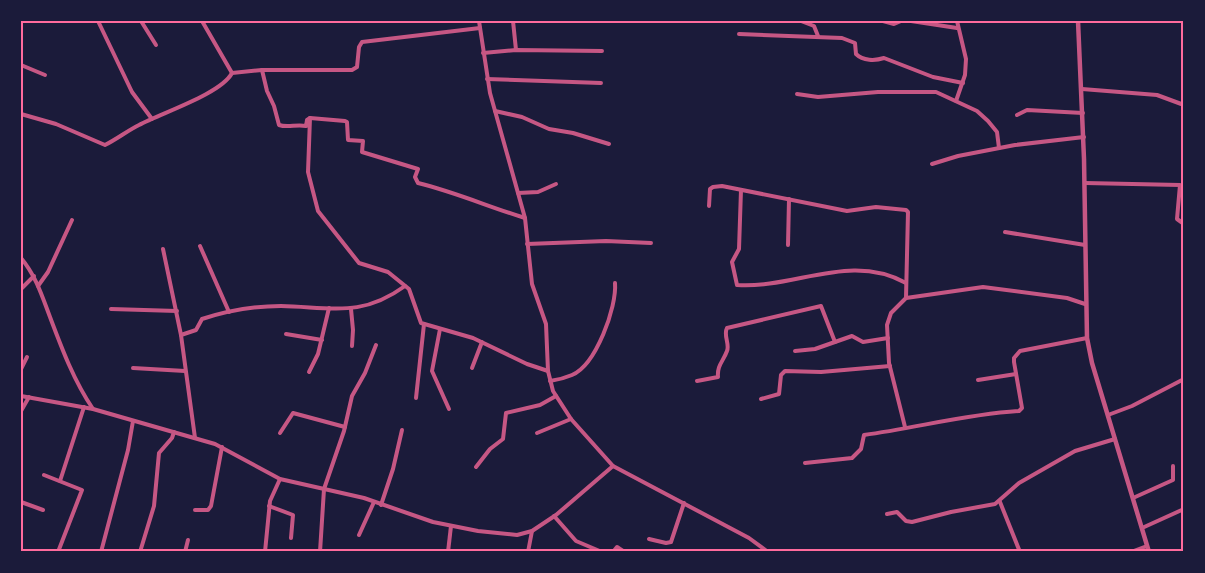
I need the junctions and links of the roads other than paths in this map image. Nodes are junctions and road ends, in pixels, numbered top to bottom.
1 (98, 21) edge
2 (141, 21) edge
3 (202, 21) edge
4 (479, 21) edge
5 (513, 21) edge
6 (801, 21) edge
7 (883, 21) edge
8 (901, 21) edge
9 (911, 21) edge
10 (957, 21) edge
11 (1078, 21) edge
12 (480, 28) junction
13 (958, 28) junction
14 (739, 34) dead end
15 (818, 36) junction
16 (156, 45) dead end
17 (516, 50) junction
18 (602, 51) dead end
19 (483, 53) junction
20 (21, 65) edge
21 (262, 70) junction
22 (232, 73) junction
23 (45, 75) dead end
24 (487, 79) junction
25 (601, 83) dead end
26 (963, 83) junction
27 (1082, 89) junction
28 (797, 94) dead end
29 (956, 101) junction
30 (1184, 105) edge
31 (495, 111) junction
32 (1083, 113) junction
33 (21, 114) edge
34 (1016, 115) dead end
35 (310, 118) junction
36 (152, 119) junction
37 (1084, 138) junction
38 (609, 144) dead end
39 (999, 148) junction
40 (932, 164) dead end
41 (556, 184) dead end
42 (1084, 184) junction
43 (741, 190) junction
44 (518, 193) junction
45 (789, 199) junction
46 (709, 206) dead end
47 (525, 218) junction
48 (72, 220) dead end
49 (1184, 224) edge
50 (1005, 232) dead end
51 (651, 243) dead end
52 (527, 244) junction
53 (788, 245) dead end
54 (1085, 245) junction
55 (200, 246) dead end
56 (163, 249) dead end
57 (21, 258) edge
58 (34, 276) junction
59 (615, 283) dead end
60 (906, 283) junction
61 (38, 286) junction
62 (405, 286) junction
63 (21, 289) edge
64 (906, 298) junction
65 (1085, 304) junction
66 (329, 308) junction
67 (351, 308) junction
68 (112, 309) dead end
69 (177, 311) junction
70 (229, 312) junction
71 (424, 324) junction
72 (440, 329) junction
73 (286, 334) dead end
74 (181, 335) junction
75 (888, 338) junction
76 (1087, 338) junction
77 (322, 340) junction
78 (482, 342) junction
79 (835, 342) junction
80 (376, 345) dead end
81 (352, 346) dead end
82 (795, 351) dead end
83 (27, 357) dead end
84 (890, 366) junction
85 (133, 368) dead end
86 (472, 368) dead end
87 (21, 369) edge
88 (185, 371) junction
89 (548, 371) junction
90 (308, 372) dead end
91 (1016, 374) junction
92 (978, 380) dead end
93 (1184, 380) edge
94 (697, 381) dead end
95 (550, 382) junction
96 (21, 396) edge
97 (556, 396) junction
98 (29, 397) junction
99 (416, 398) dead end
100 (761, 399) dead end
101 (84, 408) junction
102 (93, 409) junction
103 (449, 409) dead end
104 (21, 411) edge
105 (1108, 415) junction
106 (571, 419) junction
107 (133, 421) junction
108 (344, 427) junction
109 (905, 427) junction
110 (402, 430) dead end
111 (174, 432) junction
112 (280, 433) dead end
113 (537, 433) dead end
114 (195, 438) junction
115 (1115, 439) junction
116 (222, 447) junction
117 (805, 463) dead end
118 (476, 466) dead end
119 (613, 466) junction
120 (1173, 466) dead end
121 (44, 474) dead end
122 (280, 479) junction
123 (60, 481) junction
124 (324, 489) junction
125 (1133, 498) junction
126 (21, 502) edge
127 (374, 502) junction
128 (1000, 502) junction
129 (684, 504) junction
130 (381, 505) junction
131 (269, 506) junction
132 (1184, 509) edge
133 (43, 510) dead end
134 (195, 510) dead end
135 (887, 514) dead end
136 (554, 516) junction
137 (451, 526) junction
138 (1142, 528) junction
139 (532, 531) junction
140 (359, 534) dead end
141 (291, 538) dead end
142 (649, 539) dead end
143 (188, 540) dead end
144 (1148, 549) edge
145 (623, 550) dead end
146 (58, 552) edge
147 (101, 552) edge
148 (140, 552) edge
149 (185, 552) edge
150 (265, 552) edge
151 (320, 552) edge
152 (448, 552) edge
153 (528, 552) edge
154 (602, 552) edge
155 (613, 552) edge
156 (768, 552) edge
157 (1020, 552) edge
158 (1131, 552) edge

1 - 36 street
2 - 16 street
3 - 22 street
4 - 12 street
5 - 17 street
6 - 15 street
7 - 8 street
9 - 13 street
10 - 13 street
11 - 27 street
12 - 19 street
12 - 21 street
13 - 26 street
14 - 15 street
15 - 26 street
17 - 18 street
17 - 19 street
19 - 24 street
20 - 23 street
21 - 22 street
21 - 35 street
22 - 36 street
24 - 25 street
24 - 31 street
26 - 29 street
27 - 30 street
27 - 32 street
28 - 29 street
29 - 39 street
31 - 38 street
31 - 44 street
32 - 34 street
32 - 37 street
33 - 36 street
35 - 47 street
35 - 62 street
37 - 39 street
37 - 42 street
39 - 40 street
41 - 44 street
42 - 49 street
42 - 54 street
43 - 45 street
43 - 46 street
43 - 60 street
44 - 47 street
45 - 53 street
45 - 60 street
47 - 52 street
48 - 61 street
50 - 54 street
51 - 52 street
52 - 89 street
54 - 65 street
55 - 70 street
56 - 69 street
57 - 58 street
58 - 61 street
58 - 63 street
59 - 95 street
60 - 64 street
61 - 102 street
62 - 67 street
62 - 71 street
64 - 65 street
64 - 75 street
65 - 76 street
66 - 67 street
66 - 70 street
66 - 77 street
67 - 81 street
68 - 69 street
69 - 74 street
70 - 74 street
71 - 72 street
71 - 99 street
72 - 78 street
72 - 103 street
73 - 77 street
74 - 88 street
75 - 79 street
75 - 84 street
76 - 91 street
76 - 105 street
77 - 90 street
78 - 86 street
78 - 89 street
79 - 82 street
79 - 94 street
80 - 108 street
83 - 87 street
84 - 100 street
84 - 109 street
85 - 88 street
88 - 114 street
89 - 95 street
91 - 92 street
91 - 109 street
93 - 105 street
95 - 97 street
96 - 98 street
97 - 106 street
97 - 118 street
98 - 101 street
98 - 104 street
101 - 102 street
101 - 123 street
102 - 107 street
105 - 115 street
106 - 113 street
106 - 119 street
107 - 111 street
107 - 147 street
108 - 112 street
108 - 124 street
109 - 117 street
110 - 130 street
111 - 114 street
111 - 148 street
114 - 116 street
115 - 125 street
115 - 128 street
116 - 122 street
116 - 134 street
119 - 129 street
119 - 136 street
120 - 125 street
121 - 123 street
122 - 124 street
122 - 131 street
123 - 146 street
124 - 127 street
124 - 151 street
125 - 138 street
126 - 133 street
127 - 130 street
127 - 140 street
128 - 135 street
128 - 157 street
129 - 142 street
129 - 156 street
130 - 137 street
131 - 141 street
131 - 150 street
132 - 138 street
136 - 139 street
136 - 154 street
137 - 139 street
137 - 152 street
138 - 144 street
139 - 153 street
143 - 149 street
144 - 158 street
145 - 155 street

